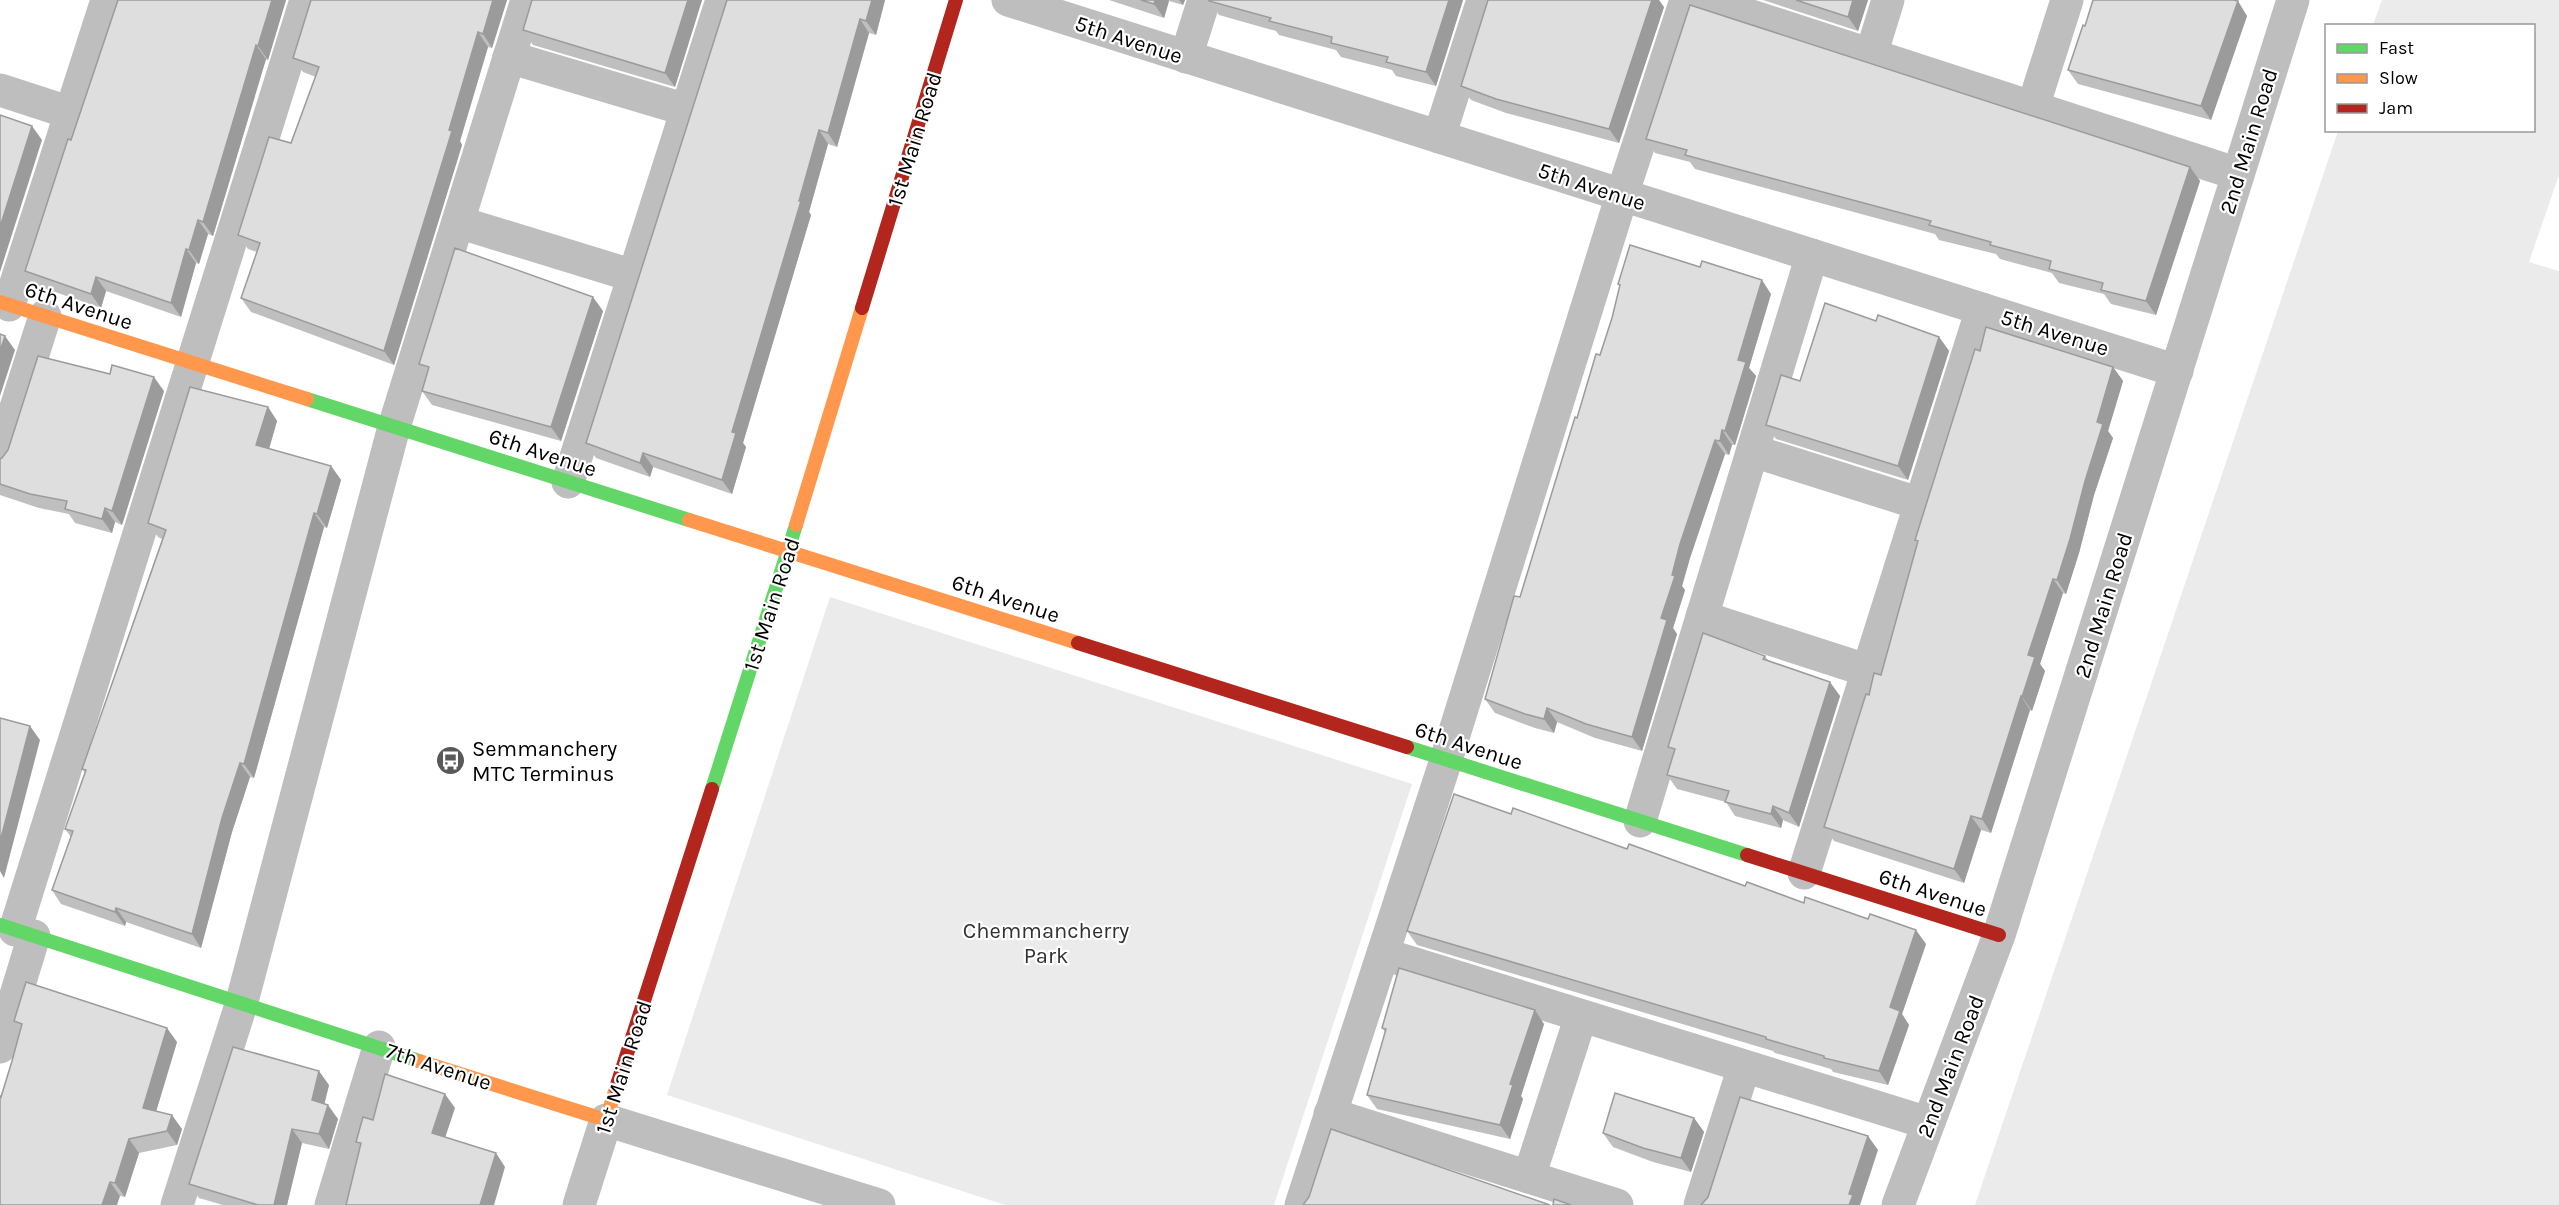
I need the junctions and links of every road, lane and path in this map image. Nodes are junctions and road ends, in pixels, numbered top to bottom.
1 (107, 0) edge
2 (306, 0) edge
3 (527, 0) edge
4 (722, 0) edge
5 (956, 0) edge
6 (1008, 0) edge
7 (1204, 0) edge
8 (1483, 0) edge
9 (1686, 0) edge
10 (1702, 0) edge
11 (1888, 0) edge
12 (2067, 0) edge
13 (2293, 0) edge
14 (1871, 55) junction
15 (509, 57) junction
16 (1186, 57) junction
17 (0, 90) edge
18 (2033, 107) junction
19 (687, 110) junction
20 (71, 113) junction
21 (1439, 137) junction
22 (2238, 174) junction
23 (1622, 195) junction
24 (458, 222) junction
25 (1812, 255) junction
26 (634, 276) junction
27 (5, 303) edge
28 (1982, 309) junction
29 (45, 316) junction
30 (191, 363) junction
31 (2177, 370) junction
32 (394, 427) junction
33 (1753, 452) junction
34 (0, 458) edge
35 (568, 482) junction
36 (1921, 504) junction
37 (788, 551) junction
38 (1702, 617) junction
39 (1869, 671) junction
40 (1446, 760) junction
41 (1640, 821) junction
42 (1804, 873) junction
43 (17, 930) edge
44 (1999, 935) junction
45 (1383, 954) junction
46 (241, 1005) junction
47 (1581, 1016) junction
48 (0, 1047) edge
49 (379, 1047) junction
50 (1744, 1067) junction
51 (1330, 1114) junction
52 (606, 1120) junction
53 (1928, 1124) junction
54 (1529, 1177) junction
55 (177, 1205) edge
56 (331, 1205) edge
57 (579, 1205) edge
58 (879, 1205) edge
59 (1301, 1205) edge
60 (1617, 1205) edge
61 (1700, 1205) edge
62 (1898, 1205) edge

1 - 20 street
2 - 30 street
3 - 15 street
4 - 19 street
5 - 37 street, 1st Main Road
6 - 16 street, 5th Avenue
7 - 16 street
8 - 21 street
9 - 23 street
10 - 14 street
11 - 14 street
12 - 18 street
13 - 22 street, 2nd Main Road
14 - 18 street
15 - 19 street
15 - 24 street
16 - 21 street, 5th Avenue
17 - 20 street
18 - 22 street
19 - 26 street
20 - 27 street
21 - 23 street, 5th Avenue
22 - 31 street, 2nd Main Road
23 - 25 street, 5th Avenue
23 - 40 street
24 - 26 street
24 - 32 street
25 - 28 street, 5th Avenue
25 - 33 street
26 - 35 street
27 - 29 street, 6th Avenue
28 - 31 street, 5th Avenue
28 - 36 street
29 - 30 street, 6th Avenue
29 - 34 street
30 - 32 street, 6th Avenue
30 - 43 street
31 - 44 street, 2nd Main Road
32 - 35 street, 6th Avenue
32 - 46 street
33 - 36 street
33 - 38 street
35 - 37 street, 6th Avenue
36 - 39 street
37 - 40 street, 6th Avenue
37 - 52 street, 1st Main Road
38 - 39 street
38 - 41 street
39 - 42 street
40 - 41 street, 6th Avenue
40 - 45 street
41 - 42 street, 6th Avenue
42 - 44 street, 6th Avenue
43 - 46 street, 7th Avenue
43 - 48 street
44 - 53 street, 2nd Main Road
45 - 47 street
45 - 51 street
46 - 49 street, 7th Avenue
46 - 55 street
47 - 50 street
47 - 54 street
49 - 52 street, 7th Avenue
49 - 56 street
50 - 53 street
50 - 61 street
51 - 54 street
51 - 59 street
52 - 57 street, 1st Main Road
52 - 58 street, 7th Avenue
53 - 62 street, 2nd Main Road
54 - 60 street

